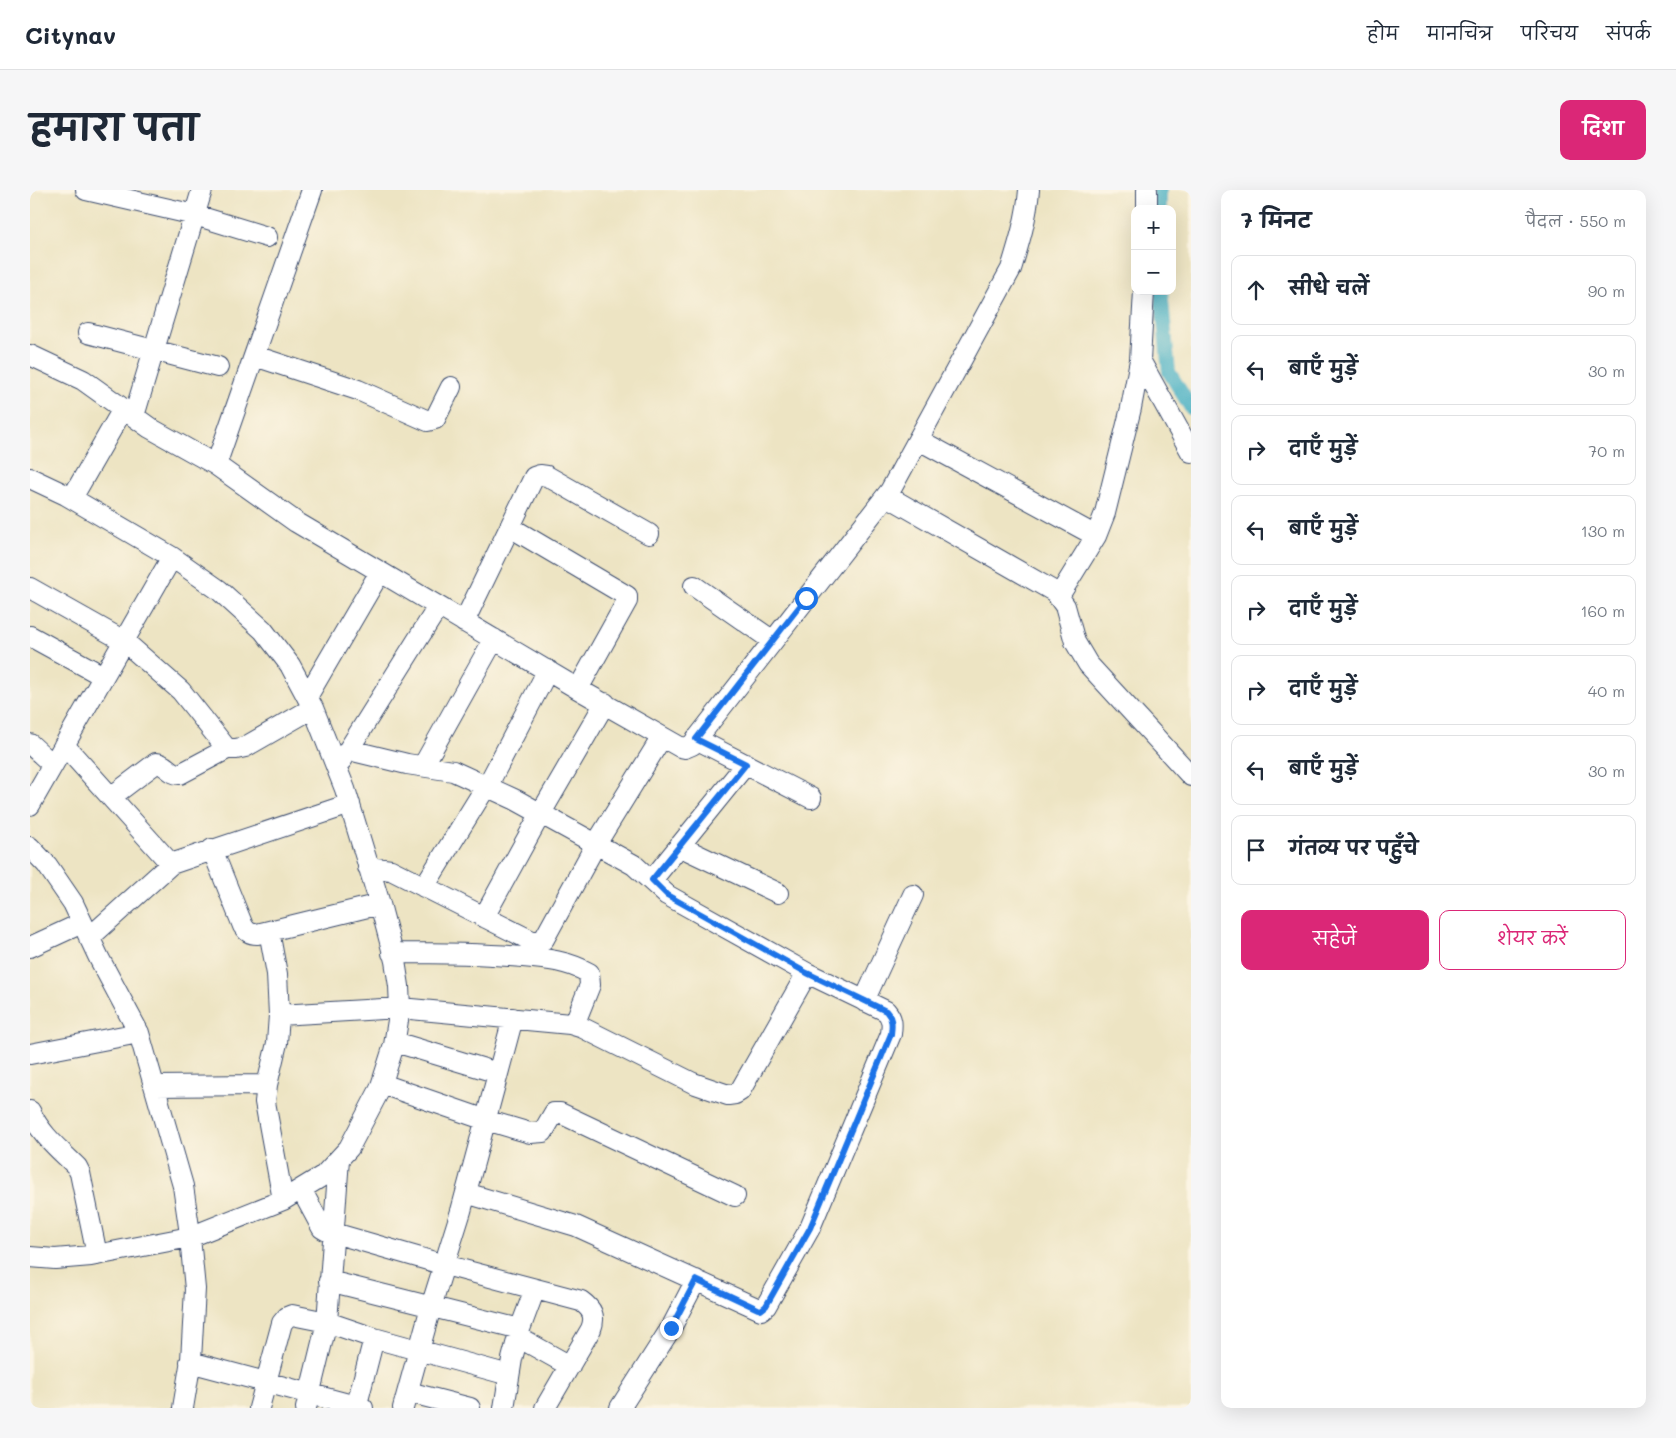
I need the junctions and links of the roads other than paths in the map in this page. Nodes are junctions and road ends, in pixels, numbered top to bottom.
1 (86, 190) edge
2 (202, 190) edge
3 (312, 190) edge
4 (1029, 190) edge
5 (1147, 190) edge
6 (1147, 205) edge
7 (195, 215) junction
8 (267, 236) dead end
9 (1144, 295) edge
10 (88, 333) dead end
11 (155, 351) junction
12 (255, 356) junction
13 (31, 358) edge
14 (1140, 360) junction
15 (218, 367) dead end
16 (450, 386) dead end
17 (128, 413) junction
18 (919, 440) junction
19 (1191, 452) edge
20 (216, 464) junction
21 (30, 478) edge
22 (887, 496) junction
23 (72, 498) junction
24 (510, 527) junction
25 (649, 534) dead end
26 (1096, 536) junction
27 (172, 557) junction
28 (380, 572) junction
29 (694, 586) dead end
30 (31, 592) edge
31 (1059, 596) junction
32 (438, 607) junction
33 (464, 622) junction
34 (30, 636) edge
35 (494, 639) junction
36 (124, 641) junction
37 (773, 641) junction
38 (548, 670) junction
39 (104, 676) junction
40 (578, 688) junction
41 (310, 703) junction
42 (605, 704) junction
43 (662, 737) junction
44 (696, 739) junction
45 (30, 744) edge
46 (64, 745) junction
47 (227, 749) junction
48 (348, 750) junction
49 (746, 764) junction
50 (53, 765) junction
51 (423, 766) junction
52 (337, 768) junction
53 (1191, 776) edge
54 (486, 786) junction
55 (111, 797) junction
56 (811, 798) dead end
57 (350, 804) junction
58 (30, 805) edge
59 (541, 813) junction
60 (596, 844) junction
61 (680, 846) junction
62 (30, 847) edge
63 (212, 849) junction
64 (171, 864) junction
65 (368, 867) junction
66 (652, 880) junction
67 (424, 887) junction
68 (778, 893) dead end
69 (913, 895) dead end
70 (380, 904) junction
71 (484, 917) junction
72 (86, 931) junction
73 (270, 931) junction
74 (30, 946) edge
75 (545, 951) junction
76 (392, 953) junction
77 (807, 973) junction
78 (864, 1001) junction
79 (400, 1008) junction
80 (280, 1015) junction
81 (512, 1018) junction
82 (574, 1025) junction
83 (139, 1033) junction
84 (395, 1042) junction
85 (30, 1054) edge
86 (498, 1073) junction
87 (382, 1084) junction
88 (155, 1086) junction
89 (267, 1086) junction
90 (30, 1111) edge
91 (486, 1120) junction
92 (339, 1159) junction
93 (300, 1189) junction
94 (466, 1193) junction
95 (735, 1196) dead end
96 (283, 1200) junction
97 (333, 1233) junction
98 (190, 1237) junction
99 (97, 1254) junction
100 (30, 1256) edge
101 (445, 1265) junction
102 (696, 1280) junction
103 (329, 1281) junction
104 (535, 1289) junction
105 (430, 1308) junction
106 (326, 1322) junction
107 (519, 1333) junction
108 (374, 1338) junction
109 (418, 1351) junction
110 (190, 1362) junction
111 (570, 1366) junction
112 (509, 1375) junction
113 (267, 1382) junction
114 (406, 1400) edge
115 (308, 1401) edge
116 (359, 1407) edge
117 (183, 1408) edge
118 (259, 1408) edge
119 (470, 1408) edge
120 (504, 1408) edge
121 (545, 1408) edge
122 (620, 1408) edge

1 - 7 street
2 - 7 street
3 - 12 street
4 - 18 street
5 - 6 street
7 - 8 street
7 - 11 street
9 - 14 street
10 - 11 street
11 - 15 street
11 - 17 street
12 - 16 street
12 - 20 street
13 - 17 street
14 - 19 street
14 - 26 street
17 - 20 street
17 - 23 street
18 - 22 street
18 - 26 street
20 - 28 street
21 - 23 street
22 - 31 street
22 - 37 street
23 - 27 street
24 - 25 street
24 - 33 street
24 - 40 street
26 - 31 street
27 - 36 street
27 - 41 street
28 - 32 street
28 - 41 street
29 - 37 street
30 - 36 street
31 - 53 street
32 - 33 street
32 - 48 street
33 - 35 street
34 - 39 street
35 - 38 street
35 - 51 street
36 - 39 street
36 - 47 street
37 - 44 street
38 - 40 street
38 - 54 street
39 - 46 street
40 - 42 street
41 - 47 street
41 - 52 street
42 - 43 street
42 - 59 street
43 - 44 street
43 - 60 street
44 - 49 street
45 - 50 street
46 - 50 street
46 - 55 street
47 - 55 street
48 - 51 street
48 - 52 street
49 - 56 street
49 - 61 street
50 - 58 street
51 - 54 street
52 - 57 street
54 - 59 street
54 - 67 street
55 - 64 street
57 - 63 street
57 - 65 street
59 - 60 street
59 - 71 street
60 - 66 street
60 - 75 street
61 - 66 street
61 - 68 street
62 - 72 street
63 - 64 street
63 - 73 street
64 - 72 street
65 - 67 street
65 - 70 street
66 - 77 street
67 - 71 street
69 - 78 street
70 - 73 street
70 - 76 street
71 - 75 street
72 - 74 street
72 - 83 street
73 - 80 street
75 - 76 street
75 - 82 street
76 - 79 street
77 - 78 street
77 - 82 street
78 - 102 street
79 - 80 street
79 - 81 street
79 - 84 street
80 - 89 street
81 - 82 street
81 - 86 street
83 - 85 street
83 - 88 street
84 - 86 street
84 - 87 street
86 - 91 street
87 - 91 street
87 - 92 street
88 - 89 street
88 - 98 street
89 - 96 street
90 - 99 street
91 - 94 street
91 - 95 street
92 - 93 street
92 - 97 street
93 - 96 street
93 - 97 street
94 - 101 street
94 - 102 street
96 - 98 street
97 - 101 street
97 - 103 street
98 - 99 street
98 - 110 street
99 - 100 street
101 - 104 street
101 - 105 street
102 - 122 street
103 - 105 street
103 - 106 street
104 - 107 street
104 - 111 street
105 - 107 street
105 - 109 street
106 - 108 street
106 - 113 street
106 - 115 street
107 - 111 street
107 - 112 street
108 - 109 street
108 - 116 street
109 - 112 street
109 - 114 street
110 - 113 street
110 - 117 street
111 - 121 street
112 - 120 street
113 - 115 street
113 - 118 street
114 - 119 street
115 - 116 street

